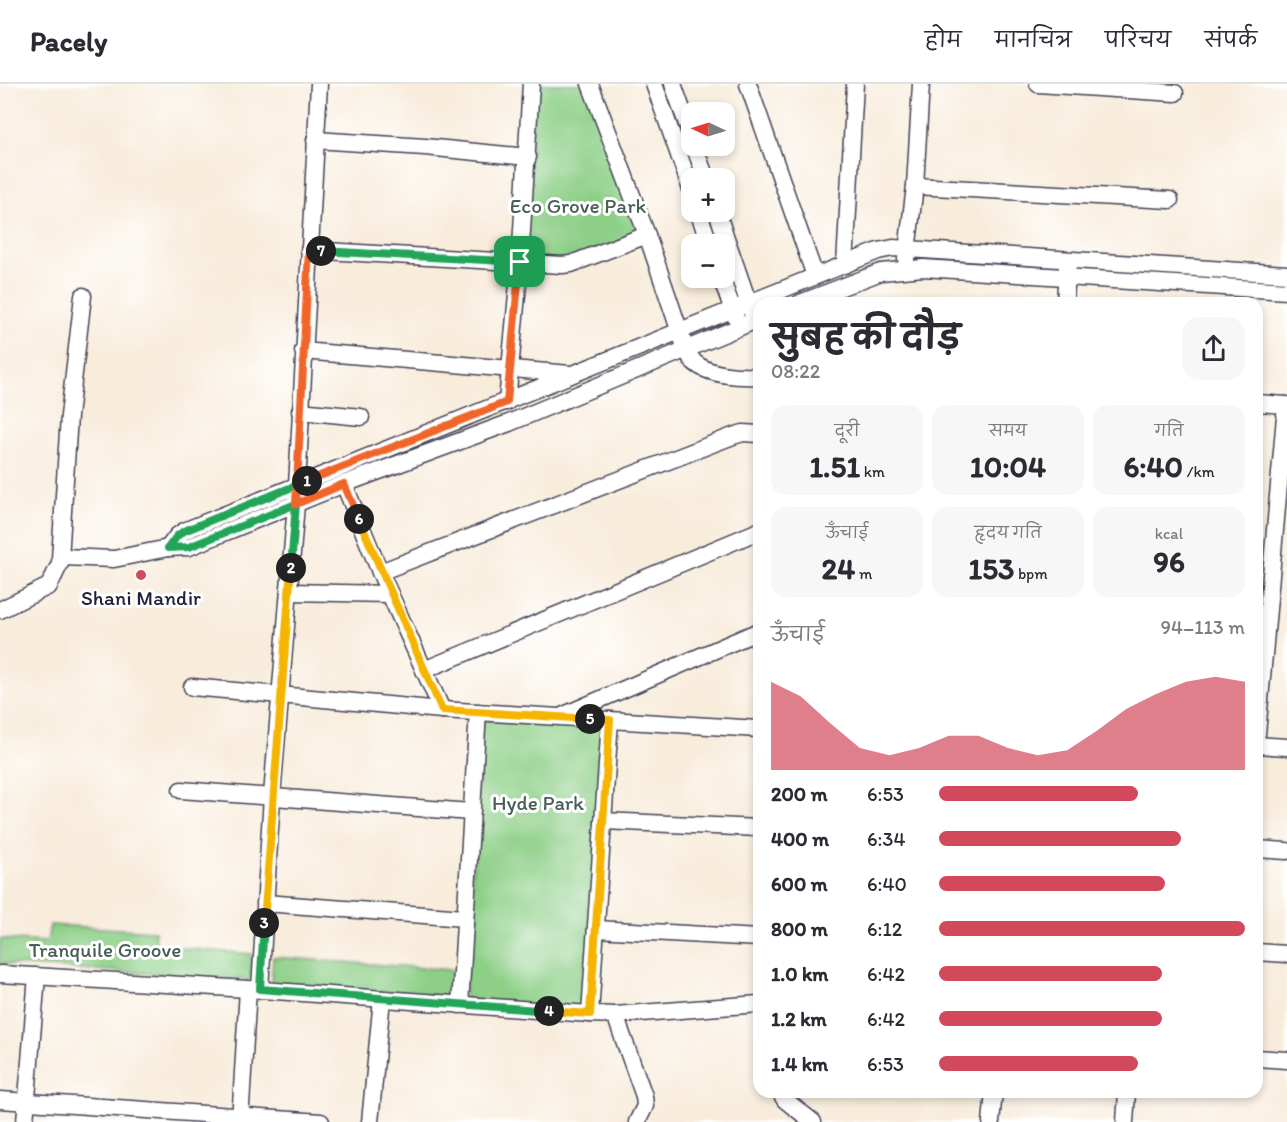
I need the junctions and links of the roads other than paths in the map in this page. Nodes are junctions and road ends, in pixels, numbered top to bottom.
1 (319, 84) edge
2 (531, 84) edge
3 (590, 84) edge
4 (654, 84) edge
5 (673, 84) edge
6 (748, 84) edge
7 (855, 84) edge
8 (921, 84) edge
9 (1038, 84) edge
10 (1175, 93) dead end
11 (681, 107) edge
12 (315, 141) junction
13 (528, 157) junction
14 (684, 168) edge
15 (915, 186) junction
16 (1170, 200) dead end
17 (721, 222) edge
18 (647, 235) junction
19 (908, 249) junction
20 (309, 250) junction
21 (520, 262) junction
22 (845, 264) junction
23 (905, 269) junction
24 (1067, 269) junction
25 (1287, 274) edge
26 (815, 276) junction
27 (724, 288) edge
28 (1287, 291) edge
29 (83, 296) dead end
30 (762, 297) edge
31 (816, 297) edge
32 (1065, 297) edge
33 (753, 300) edge
34 (749, 302) junction
35 (732, 310) junction
36 (751, 322) edge
37 (679, 333) junction
38 (686, 350) junction
39 (303, 351) junction
40 (510, 368) junction
41 (573, 374) junction
42 (753, 376) edge
43 (507, 402) junction
44 (1263, 403) edge
45 (1286, 405) edge
46 (300, 411) junction
47 (362, 417) dead end
48 (753, 434) edge
49 (344, 484) junction
50 (297, 485) junction
51 (296, 504) junction
52 (753, 533) edge
53 (168, 548) junction
54 (60, 559) junction
55 (380, 572) junction
56 (289, 592) junction
57 (390, 594) junction
58 (0, 610) edge
59 (753, 634) edge
60 (1263, 666) edge
61 (424, 670) junction
62 (192, 687) dead end
63 (280, 694) junction
64 (442, 710) junction
65 (478, 712) junction
66 (560, 717) junction
67 (610, 720) junction
68 (753, 729) edge
69 (1263, 745) edge
70 (1287, 747) edge
71 (181, 790) dead end
72 (272, 796) junction
73 (471, 812) junction
74 (603, 821) junction
75 (753, 828) edge
76 (1263, 849) edge
77 (1287, 851) edge
78 (265, 903) junction
79 (464, 918) junction
80 (596, 929) junction
81 (753, 938) edge
82 (1263, 952) edge
83 (1287, 954) edge
84 (0, 974) edge
85 (37, 976) junction
86 (254, 989) junction
87 (382, 999) junction
88 (753, 1004) edge
89 (460, 1005) junction
90 (590, 1014) junction
91 (615, 1015) junction
92 (1263, 1058) edge
93 (1287, 1060) edge
94 (784, 1098) edge
95 (993, 1098) edge
96 (1127, 1098) edge
97 (0, 1100) edge
98 (26, 1102) junction
99 (240, 1119) edge
100 (25, 1122) edge
101 (321, 1122) edge
102 (370, 1122) edge
103 (637, 1122) edge
104 (813, 1122) edge
105 (991, 1122) edge
106 (1125, 1122) edge

1 - 12 street
2 - 13 street
3 - 18 street
4 - 14 street
5 - 11 street
6 - 26 street
7 - 22 street
8 - 15 street
9 - 10 street
12 - 13 street
12 - 20 street
13 - 21 street
15 - 16 street
15 - 19 street
17 - 34 street
18 - 21 street
18 - 37 street
19 - 22 street
19 - 23 street
19 - 24 street
20 - 21 street
20 - 39 street
21 - 40 street
22 - 26 street
23 - 24 street
23 - 31 street
24 - 25 street
24 - 28 street
24 - 32 street
26 - 30 street
27 - 35 street
29 - 54 street
33 - 34 street
34 - 35 street
34 - 36 street
35 - 36 street
35 - 37 street
36 - 38 street
37 - 38 street
37 - 41 street
38 - 42 street
38 - 49 street
39 - 40 street
39 - 46 street
40 - 41 street
40 - 43 street
41 - 43 street
43 - 50 street
44 - 45 street
45 - 60 street
46 - 47 street
46 - 50 street
48 - 55 street
49 - 51 street
49 - 55 street
50 - 51 street
50 - 53 street
51 - 53 street
51 - 56 street
52 - 61 street
53 - 54 street
54 - 58 street
55 - 57 street
56 - 57 street
56 - 63 street
57 - 61 street
59 - 66 street
61 - 64 street
62 - 63 street
63 - 64 street
63 - 72 street
64 - 65 street
65 - 66 street
65 - 73 street
66 - 67 street
67 - 68 street
67 - 74 street
69 - 70 street
71 - 72 street
72 - 73 street
72 - 78 street
73 - 79 street
74 - 75 street
74 - 80 street
76 - 77 street
78 - 79 street
78 - 86 street
79 - 89 street
80 - 81 street
80 - 90 street
82 - 83 street
84 - 85 street
85 - 86 street
85 - 98 street
86 - 87 street
86 - 99 street
87 - 89 street
87 - 102 street
88 - 91 street
89 - 90 street
90 - 91 street
91 - 103 street
92 - 93 street
94 - 104 street
95 - 105 street
96 - 106 street
97 - 98 street
98 - 99 street
98 - 100 street
99 - 101 street

